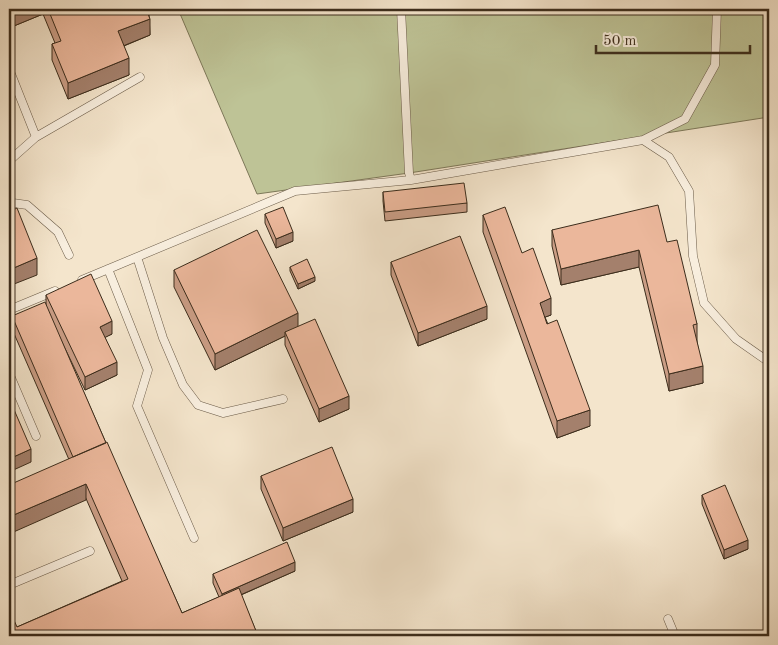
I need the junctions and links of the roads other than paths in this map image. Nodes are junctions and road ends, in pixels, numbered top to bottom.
1 (401, 9) edge
2 (717, 9) edge
3 (9, 69) edge
4 (140, 77) dead end
5 (36, 138) junction
6 (643, 140) junction
7 (9, 161) edge
8 (411, 180) junction
9 (9, 204) edge
10 (69, 255) dead end
11 (137, 257) junction
12 (108, 269) junction
13 (72, 284) edge
14 (63, 288) edge
15 (9, 310) edge
16 (769, 362) edge
17 (9, 372) edge
18 (283, 398) dead end
19 (36, 436) dead end
20 (194, 538) dead end
21 (90, 551) dead end
22 (9, 585) edge
23 (668, 619) dead end
24 (675, 636) edge

1 - 8 lane
2 - 6 lane
3 - 5 lane
4 - 5 lane
5 - 7 lane
6 - 8 lane
6 - 16 lane
8 - 11 lane
9 - 10 lane
11 - 12 lane
11 - 18 lane
12 - 13 lane
12 - 20 lane
14 - 15 lane
17 - 19 lane
21 - 22 lane
23 - 24 lane

